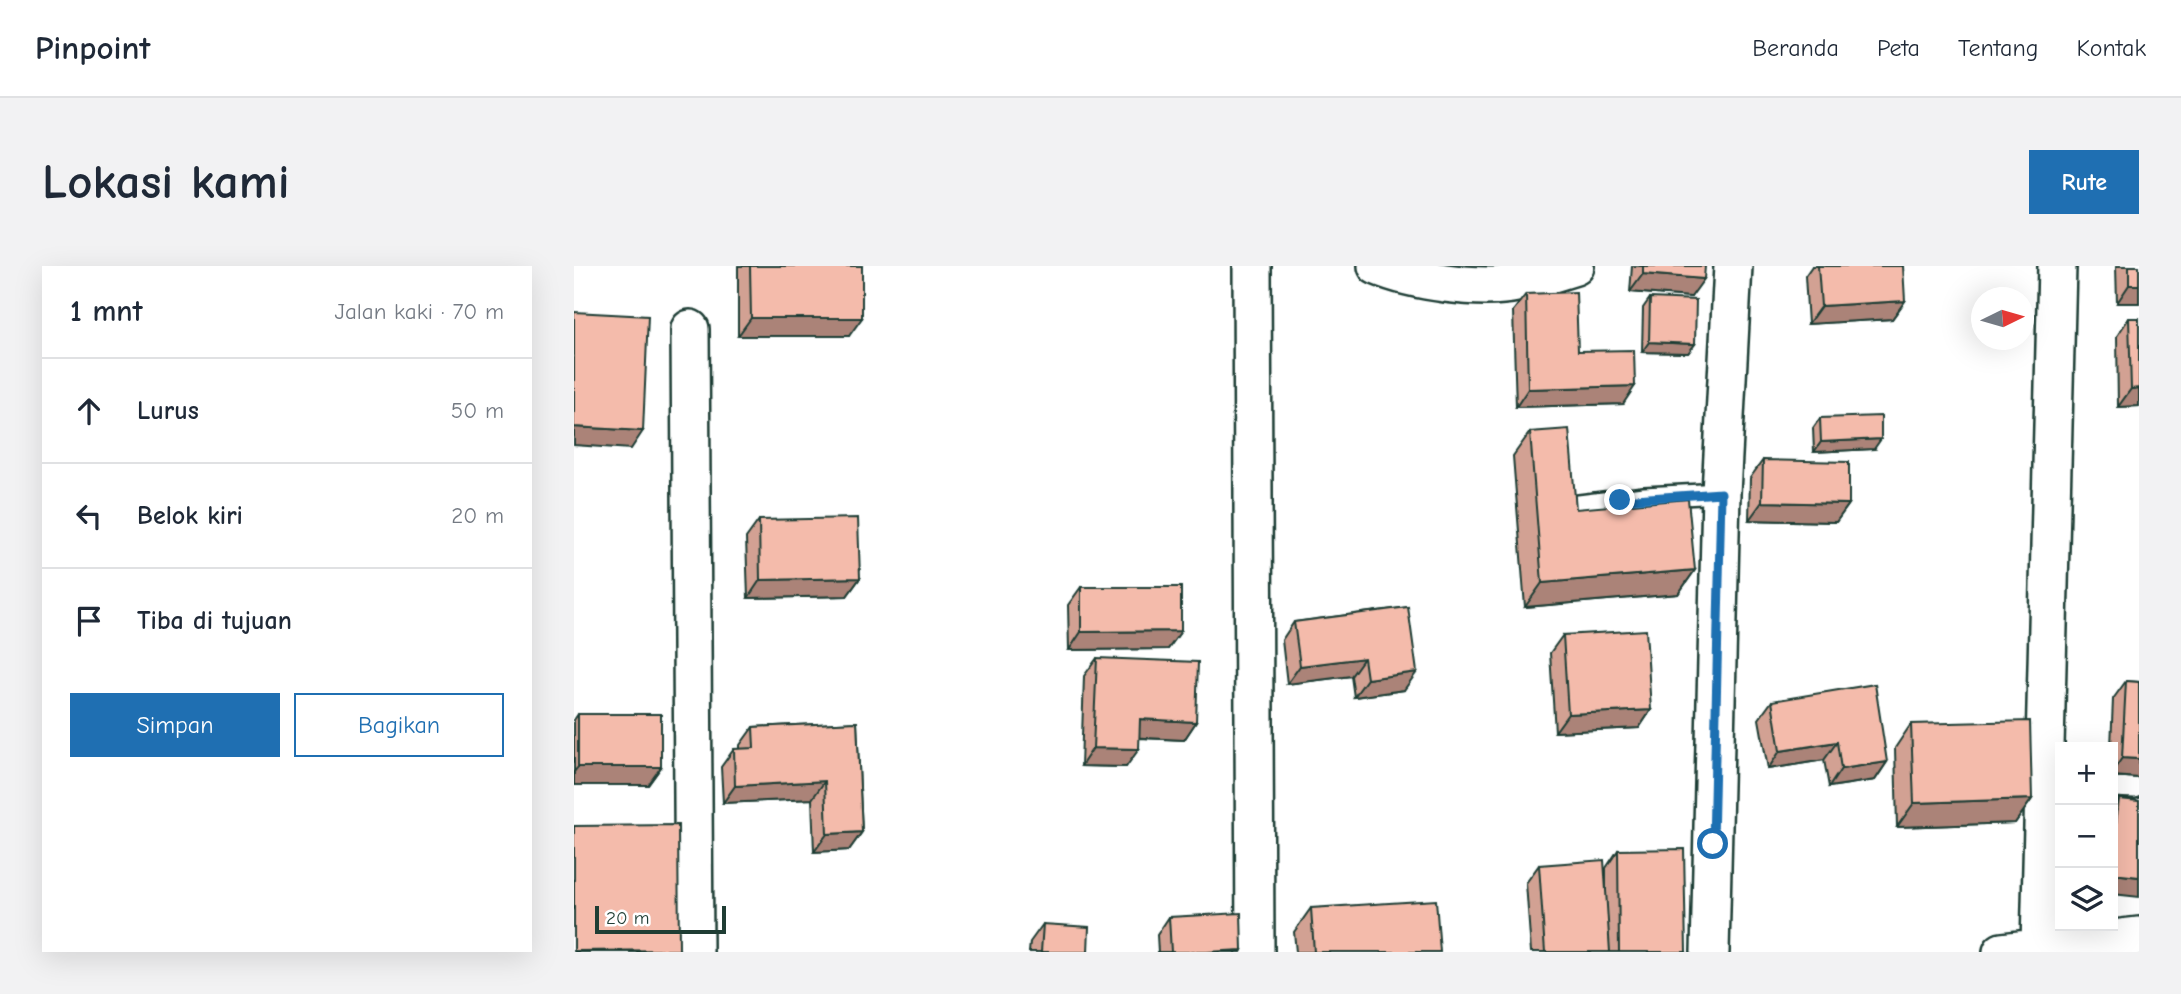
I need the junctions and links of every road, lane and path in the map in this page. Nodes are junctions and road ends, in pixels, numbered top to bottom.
1 (1252, 266) edge
2 (1377, 266) edge
3 (1575, 266) edge
4 (1733, 266) edge
5 (2057, 266) edge
6 (690, 329) dead end
7 (1721, 493) junction
8 (1571, 506) edge
9 (2052, 786) edge
10 (2118, 787) edge
11 (2135, 788) dead end
12 (2088, 934) edge
13 (2139, 936) edge
14 (2040, 946) junction
15 (694, 952) edge
16 (1255, 952) edge
17 (1710, 952) edge
18 (2002, 952) edge

1 - 16 street
2 - 3 street
4 - 7 street
5 - 9 street
6 - 15 street
7 - 8 lane
7 - 17 street
9 - 14 street
10 - 11 lane
12 - 13 street
12 - 14 street
14 - 18 street

